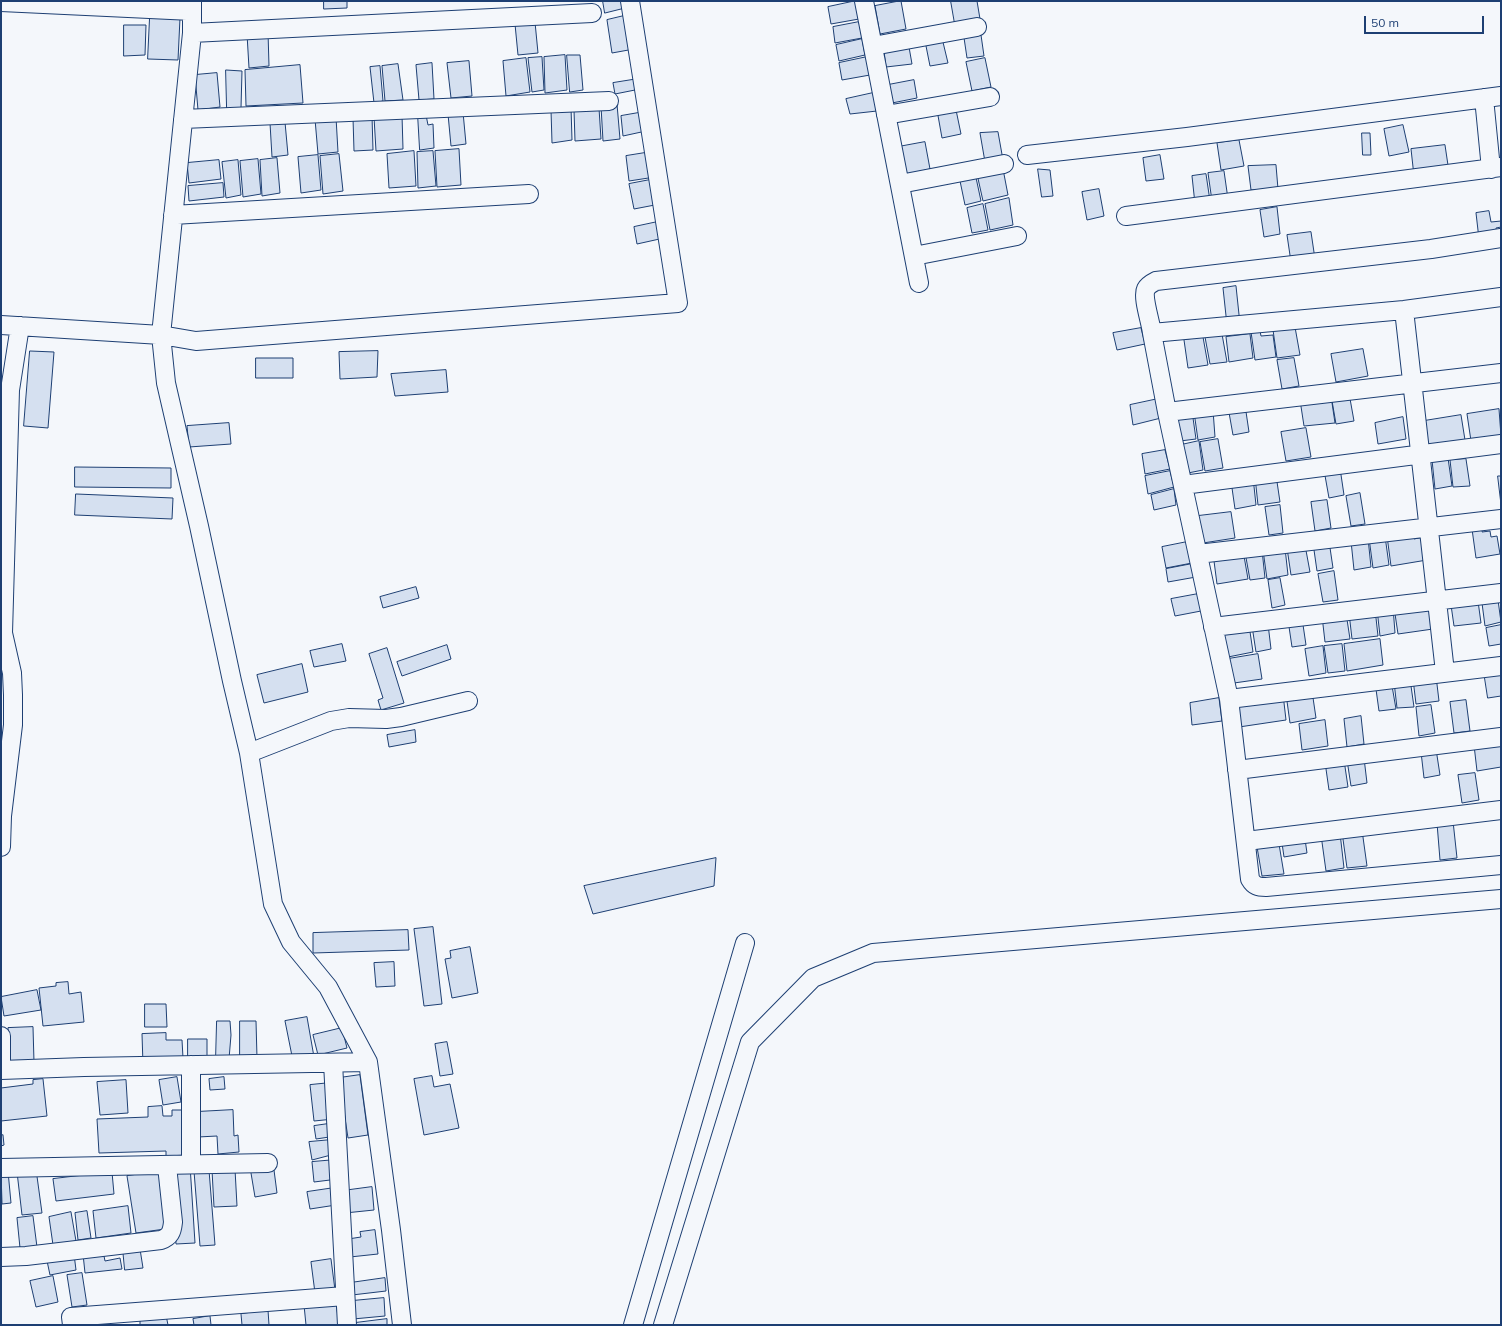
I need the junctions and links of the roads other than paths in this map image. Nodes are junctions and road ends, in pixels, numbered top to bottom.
1 (630, 1) edge
2 (864, 1) edge
3 (1, 2) edge
4 (192, 6) edge
5 (592, 13) dead end
6 (977, 27) dead end
7 (192, 33) junction
8 (873, 46) junction
9 (990, 97) dead end
10 (1492, 97) edge
11 (609, 101) dead end
12 (886, 115) junction
13 (183, 119) junction
14 (1027, 155) dead end
15 (1004, 164) dead end
16 (1496, 168) edge
17 (900, 184) junction
18 (529, 194) dead end
19 (173, 215) junction
20 (1126, 216) dead end
21 (1017, 236) dead end
22 (1501, 238) edge
23 (914, 256) junction
24 (919, 282) dead end
25 (1501, 297) edge
26 (1404, 310) junction
27 (1, 325) edge
28 (20, 326) junction
29 (1152, 333) junction
30 (161, 335) junction
31 (1501, 373) edge
32 (1412, 383) junction
33 (1167, 412) junction
34 (1501, 444) edge
35 (1420, 454) junction
36 (1183, 485) junction
37 (1501, 519) edge
38 (1429, 527) junction
39 (1198, 554) junction
40 (1501, 593) edge
41 (1437, 600) junction
42 (1213, 627) junction
43 (1501, 666) edge
44 (1445, 672) junction
45 (1229, 699) junction
46 (468, 701) dead end
47 (1501, 738) edge
48 (249, 753) junction
49 (1237, 770) junction
50 (1501, 810) edge
51 (1246, 841) junction
52 (1, 847) edge
53 (1501, 865) edge
54 (1501, 899) edge
55 (744, 943) dead end
56 (1, 1036) edge
57 (368, 1062) junction
58 (333, 1063) junction
59 (191, 1065) junction
60 (1, 1070) edge
61 (268, 1163) dead end
62 (191, 1164) junction
63 (167, 1166) junction
64 (1, 1168) edge
65 (1, 1257) edge
66 (345, 1296) junction
67 (72, 1325) edge
68 (347, 1325) edge
69 (402, 1325) edge
70 (632, 1325) edge
71 (663, 1325) edge

1 - 30 street
2 - 8 street
3 - 4 street
4 - 7 street
5 - 7 street
6 - 8 street
7 - 13 street
8 - 12 street
9 - 12 street
10 - 14 street
10 - 16 street
11 - 13 street
12 - 17 street
13 - 19 street
15 - 17 street
16 - 20 street
17 - 23 street
18 - 19 street
19 - 30 street
21 - 23 street
22 - 29 street
23 - 24 street
25 - 26 street
26 - 29 street
26 - 32 street
27 - 28 street
28 - 30 street
28 - 52 street
29 - 33 street
30 - 48 street
31 - 32 street
32 - 33 street
32 - 35 street
33 - 36 street
34 - 35 street
35 - 36 street
35 - 38 street
36 - 39 street
37 - 38 street
38 - 39 street
38 - 41 street
39 - 42 street
40 - 41 street
41 - 42 street
41 - 44 street
42 - 45 street
43 - 44 street
44 - 45 street
45 - 49 street
46 - 48 street
47 - 49 street
48 - 57 street
49 - 51 street
50 - 51 street
51 - 53 street
54 - 71 street
55 - 70 street
56 - 60 street
57 - 58 street
57 - 69 street
58 - 59 street
58 - 66 street
59 - 60 street
59 - 62 street
61 - 62 street
62 - 63 street
63 - 64 street
63 - 65 street
66 - 67 street
66 - 68 street

